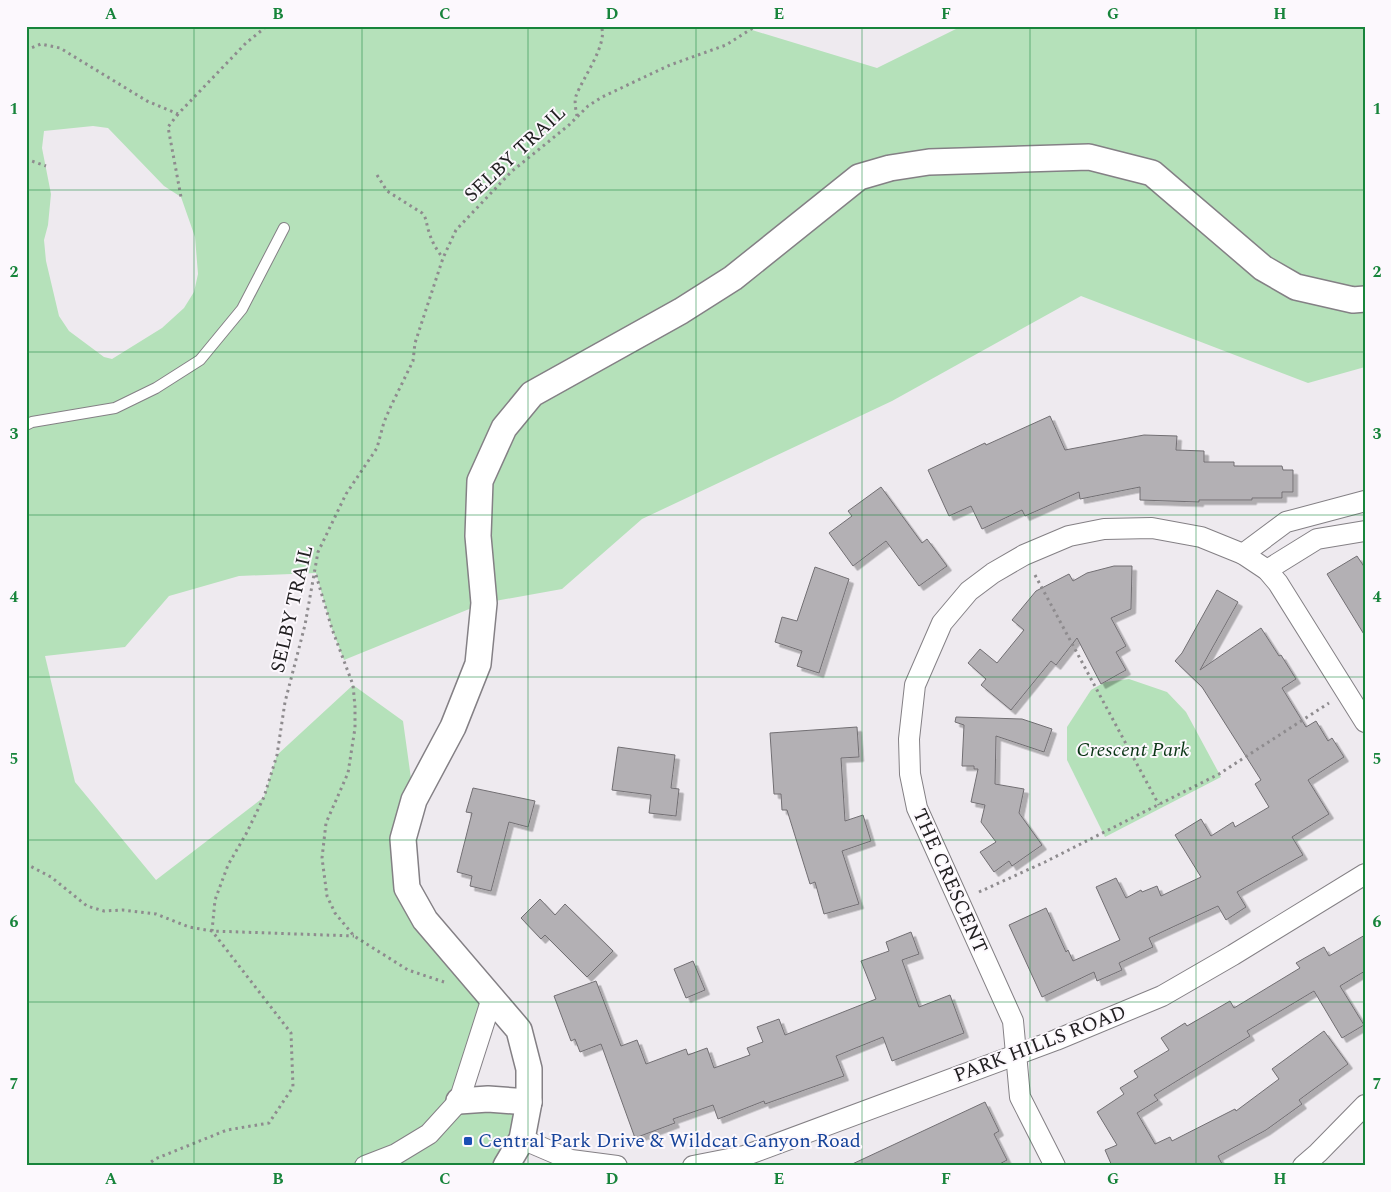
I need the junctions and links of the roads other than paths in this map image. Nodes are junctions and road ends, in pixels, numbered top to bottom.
1 (284, 228) dead end
2 (1365, 299) edge
3 (26, 425) edge
4 (1365, 501) edge
5 (1365, 530) edge
6 (1243, 554) junction
7 (1266, 570) junction
8 (1365, 722) edge
9 (1365, 874) edge
10 (492, 998) junction
11 (1016, 1054) junction
12 (459, 1101) junction
13 (529, 1102) junction
14 (1365, 1105) edge
15 (522, 1139) junction
16 (365, 1166) edge
17 (506, 1166) edge
18 (617, 1166) edge
19 (693, 1166) edge
20 (1055, 1166) edge
21 (1303, 1166) edge

1 - 3 lane
2 - 10 street
4 - 6 street
5 - 7 street
6 - 7 street, THE CRESCENT
6 - 11 street, THE CRESCENT
7 - 8 street, THE CRESCENT
9 - 11 street, PARK HILLS ROAD
10 - 12 street
10 - 13 street
11 - 19 street, PARK HILLS ROAD
11 - 20 street, THE CRESCENT
12 - 13 street
12 - 16 street
13 - 15 street
14 - 21 street
15 - 17 street
15 - 18 street

